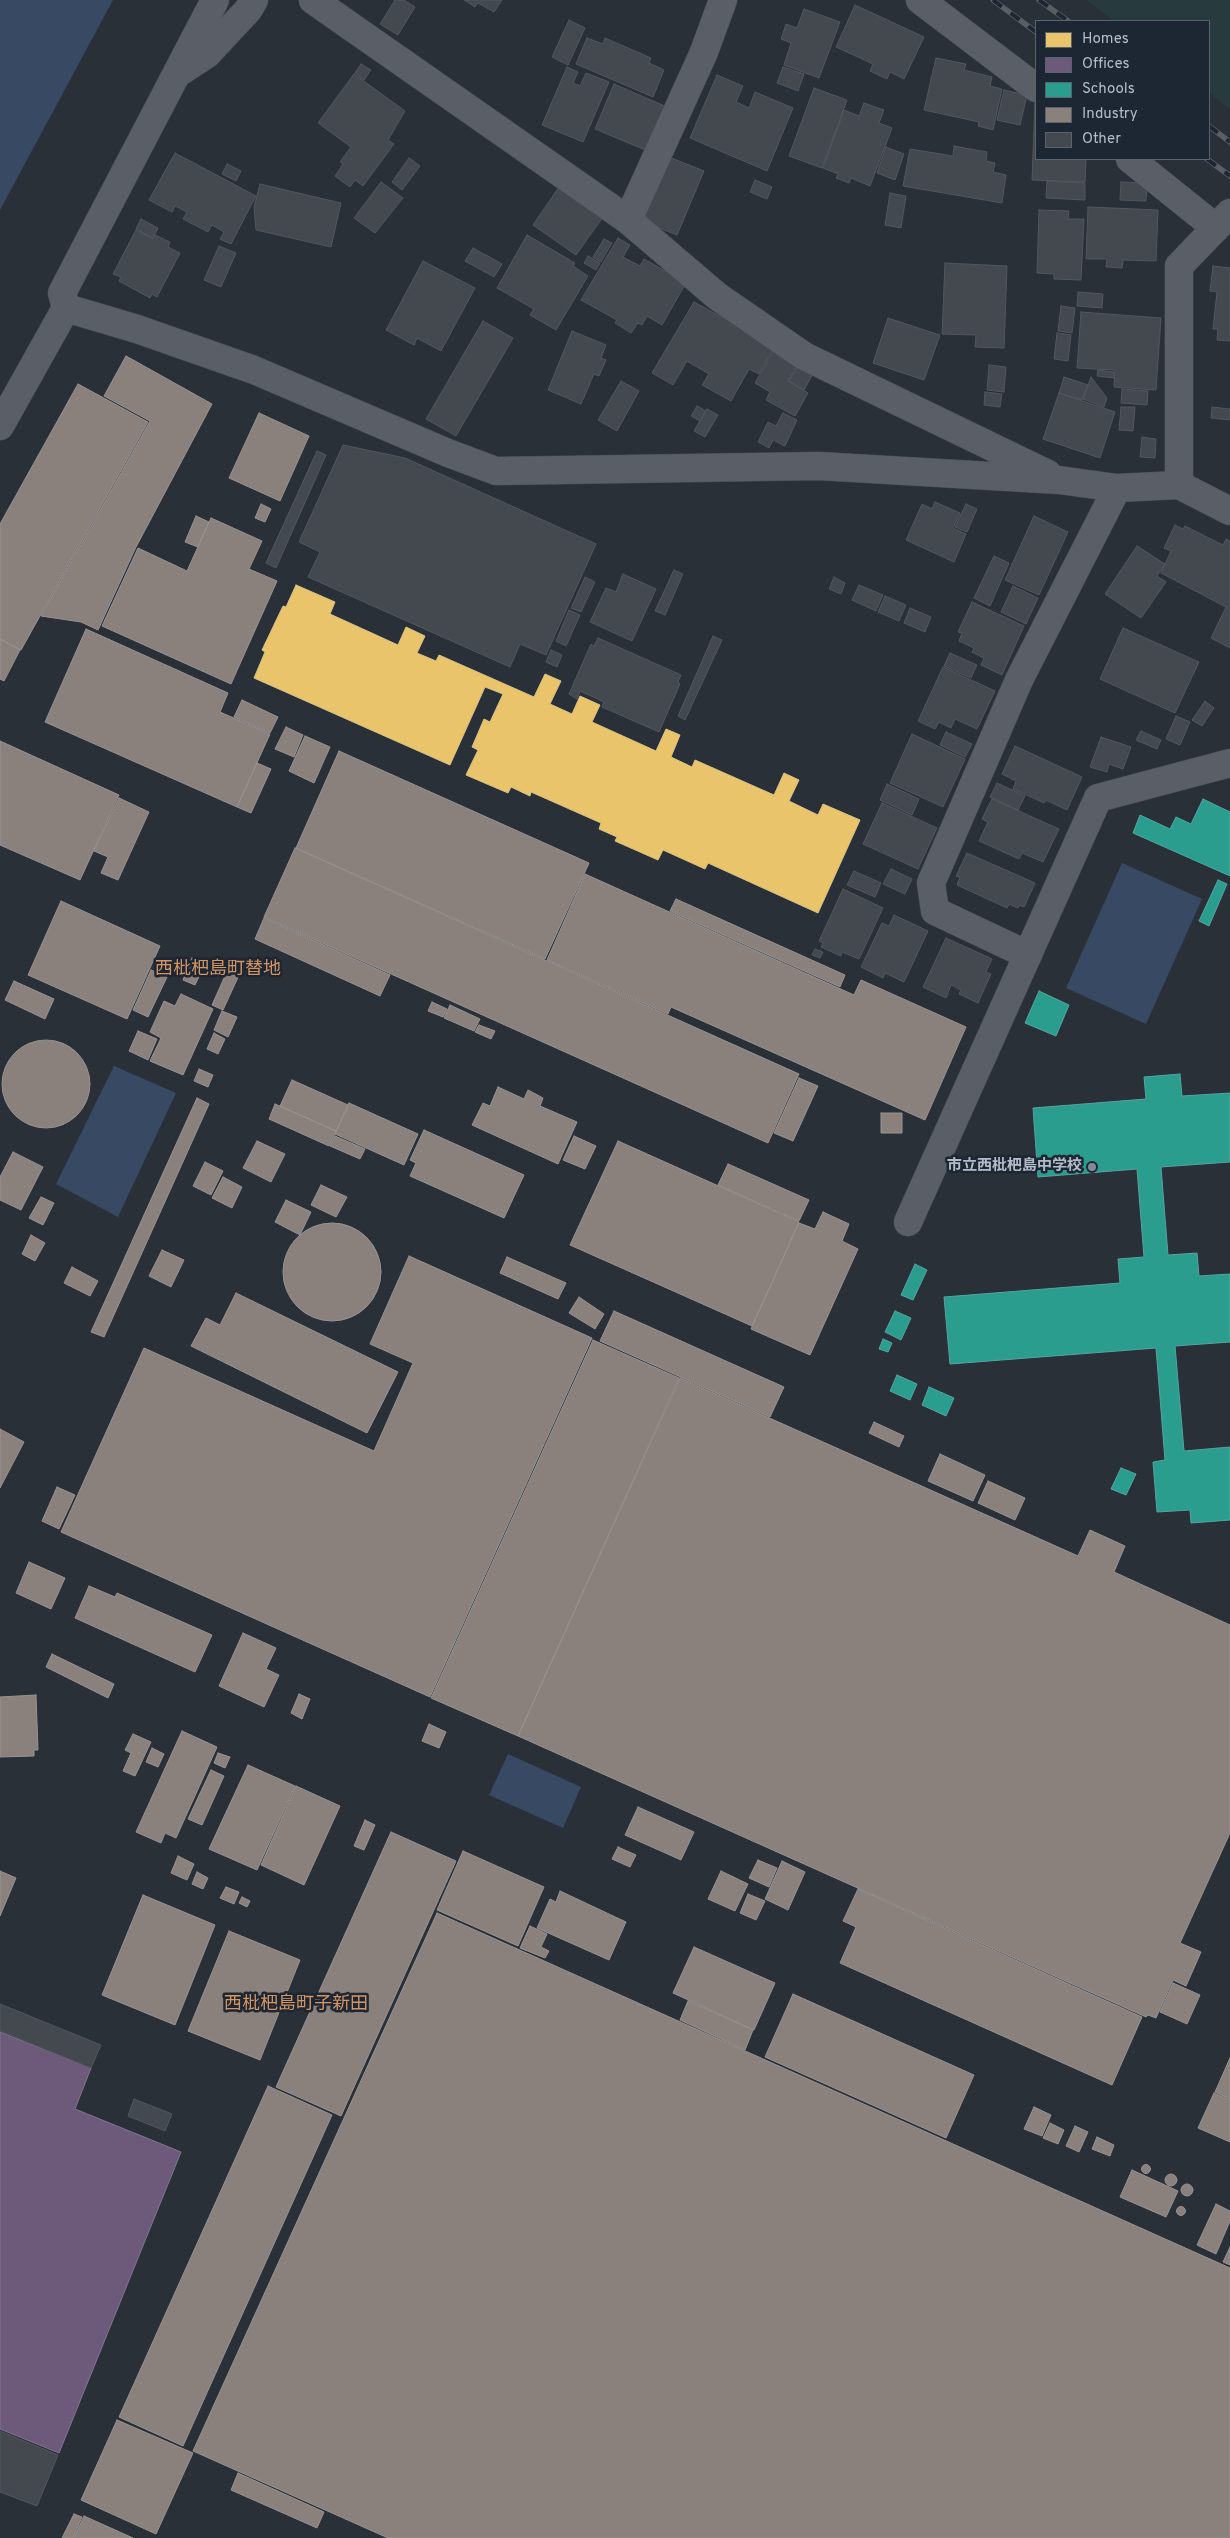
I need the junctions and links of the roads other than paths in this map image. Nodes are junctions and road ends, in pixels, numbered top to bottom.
1 (215, 0) edge
2 (254, 0) edge
3 (313, 0) edge
4 (723, 0) edge
5 (920, 0) edge
6 (175, 75) junction
7 (1035, 87) edge
8 (1132, 160) edge
9 (628, 220) junction
10 (1223, 220) edge
11 (66, 308) junction
12 (0, 426) edge
13 (1060, 480) junction
14 (1179, 485) junction
15 (1117, 488) junction
16 (1230, 511) edge
17 (1230, 763) edge
18 (1028, 955) junction
19 (908, 1222) dead end

1 - 6 street
2 - 6 street
3 - 9 street
4 - 9 street
5 - 7 street
6 - 11 street
8 - 10 street
9 - 13 street
10 - 14 street
11 - 12 street
11 - 13 street
13 - 15 street
14 - 15 street
14 - 16 street
15 - 18 street
17 - 18 street
18 - 19 street

